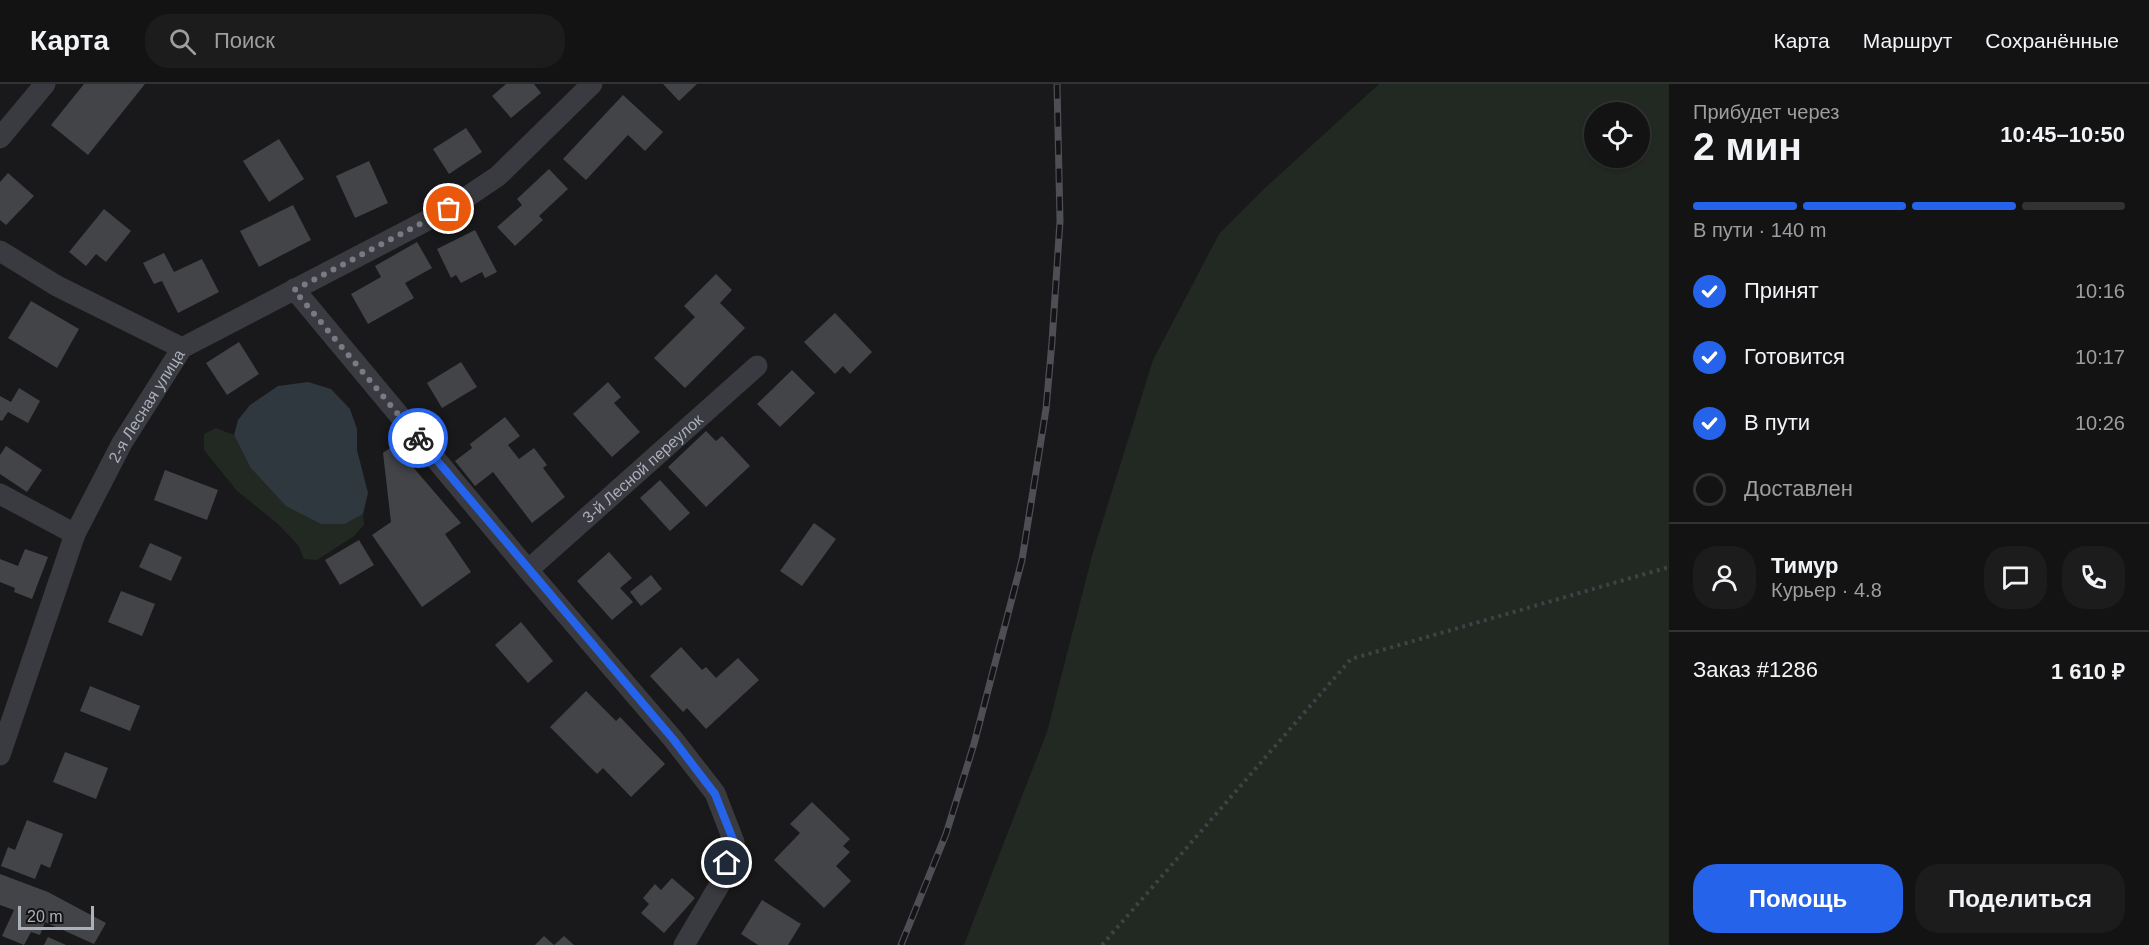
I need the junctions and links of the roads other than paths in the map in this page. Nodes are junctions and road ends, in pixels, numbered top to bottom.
1 (45, 84) edge
2 (592, 84) edge
3 (0, 138) edge
4 (0, 250) edge
5 (294, 290) junction
6 (182, 348) junction
7 (757, 366) dead end
8 (0, 494) edge
9 (75, 534) junction
10 (528, 570) junction
11 (8, 702) edge
12 (0, 755) edge
13 (684, 945) edge

1 - 3 street
2 - 5 street, 2-я Лесная улица
4 - 6 street
5 - 6 street, 2-я Лесная улица
5 - 10 street
6 - 9 street, 2-я Лесная улица
7 - 10 street, 3-й Лесной переулок
8 - 9 street
9 - 11 street, 2-я Лесная улица
10 - 13 street
11 - 12 street, 2-я Лесная улица

